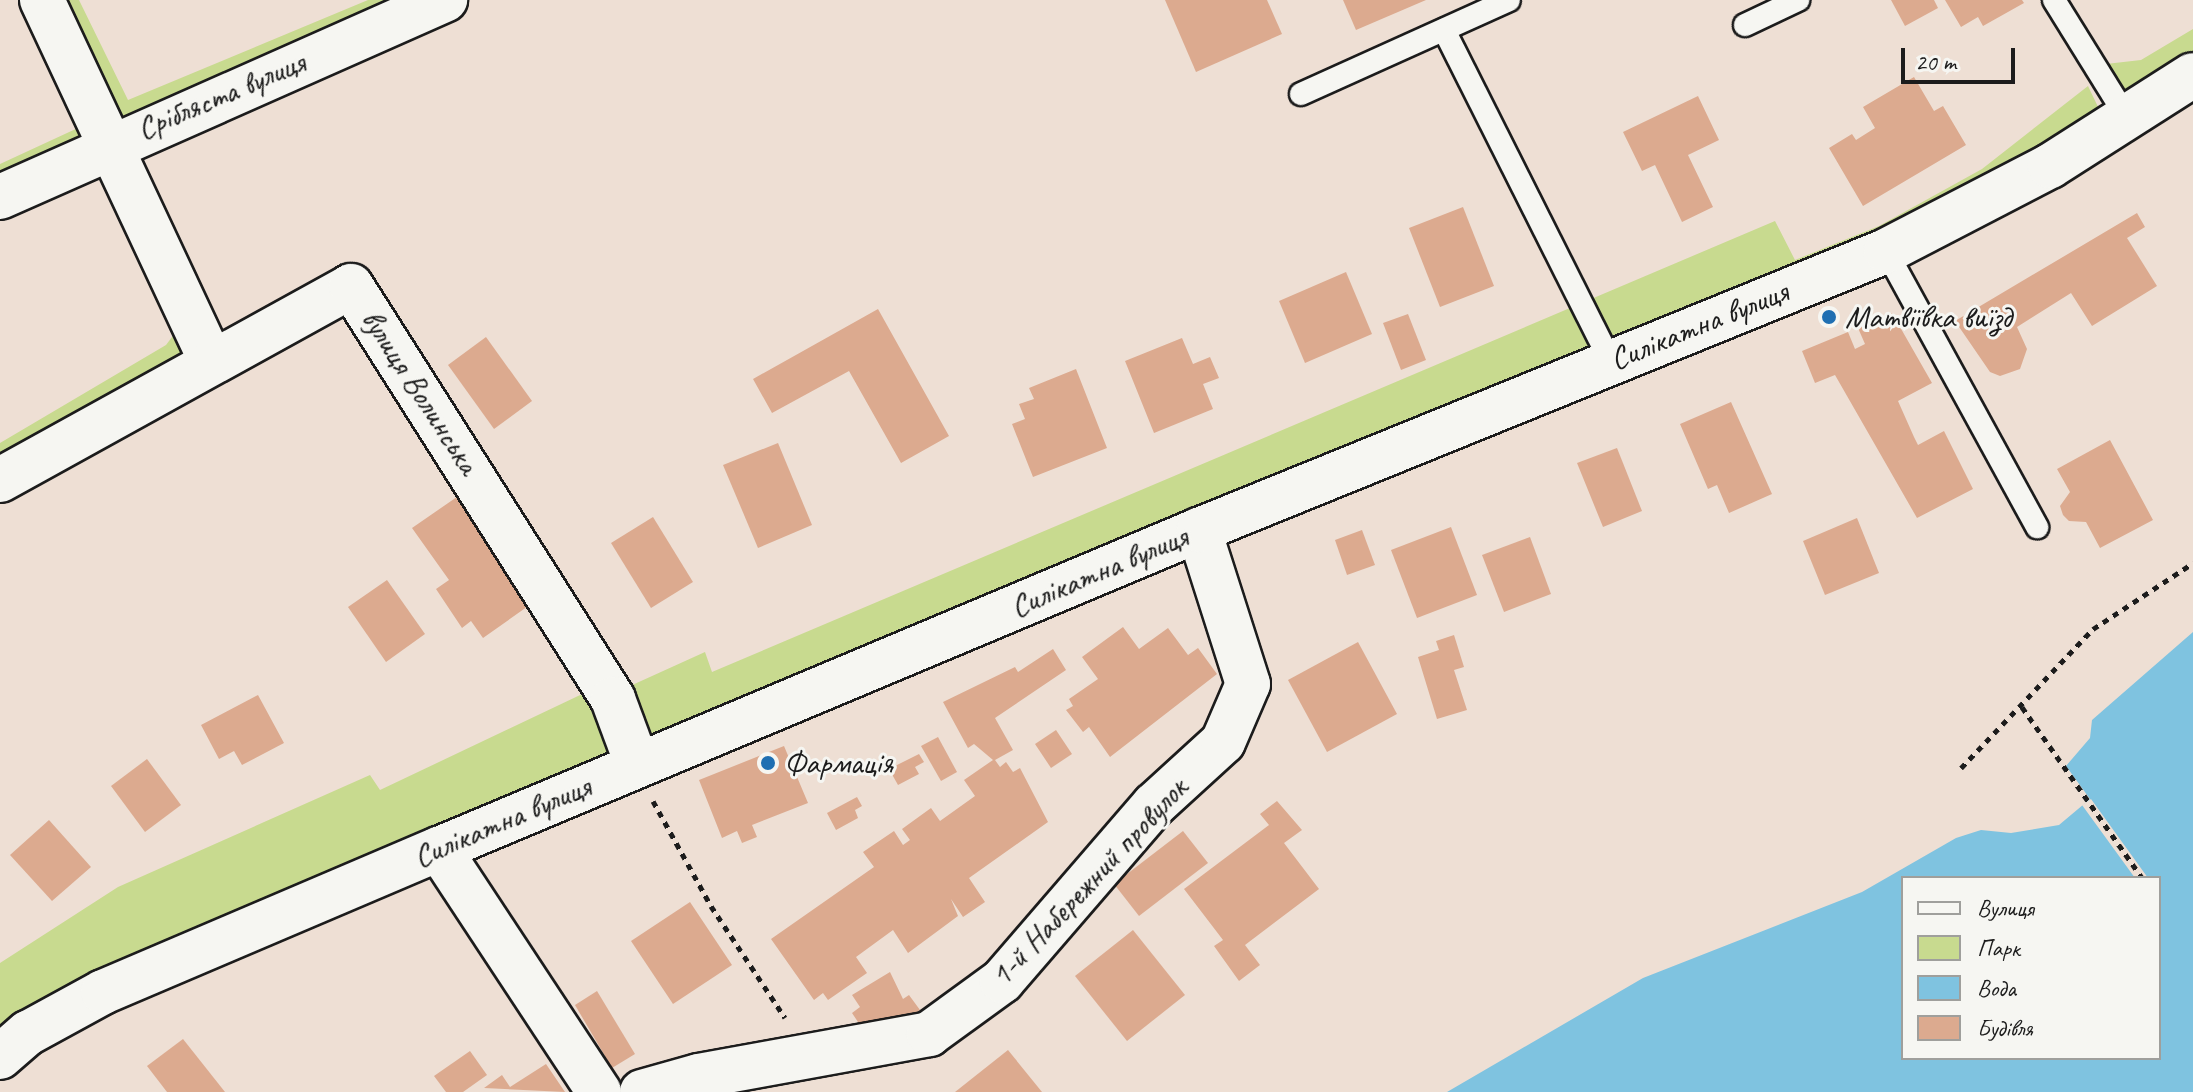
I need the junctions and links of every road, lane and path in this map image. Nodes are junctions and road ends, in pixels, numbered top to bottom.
1 (42, 0) edge
2 (445, 0) edge
3 (1509, 0) edge
4 (1798, 0) edge
5 (2054, 0) edge
6 (1745, 25) dead end
7 (1444, 30) junction
8 (2193, 75) edge
9 (1301, 94) dead end
10 (2126, 116) junction
11 (109, 144) junction
12 (0, 197) edge
13 (1886, 251) junction
14 (210, 359) junction
15 (1611, 362) junction
16 (0, 480) edge
17 (2037, 527) dead end
18 (1199, 530) junction
19 (2193, 563) edge
20 (2022, 707) junction
21 (637, 764) junction
22 (1961, 768) dead end
23 (439, 849) junction
24 (2141, 876) edge
25 (0, 1057) edge
26 (812, 1059) junction
27 (599, 1092) edge
28 (642, 1092) edge

1 - 11 street
2 - 11 street, Срібляста вулиця
3 - 7 lane
4 - 6 lane
5 - 10 lane
7 - 9 lane
7 - 15 lane
8 - 10 street, Силікатна вулиця
10 - 13 street, Силікатна вулиця
11 - 12 street, Срібляста вулиця
11 - 14 street
13 - 15 street, Силікатна вулиця
13 - 17 lane
14 - 16 street, вулиця Волинська
14 - 21 street, вулиця Волинська
15 - 18 street, Силікатна вулиця
18 - 21 street, Силікатна вулиця
18 - 26 street, 1-й Набережний провулок
19 - 20 path
20 - 22 path
20 - 24 path
21 - 23 street, Силікатна вулиця
21 - 26 path
23 - 25 street, Силікатна вулиця
23 - 27 street
26 - 28 street, 1-й Набережний провулок

